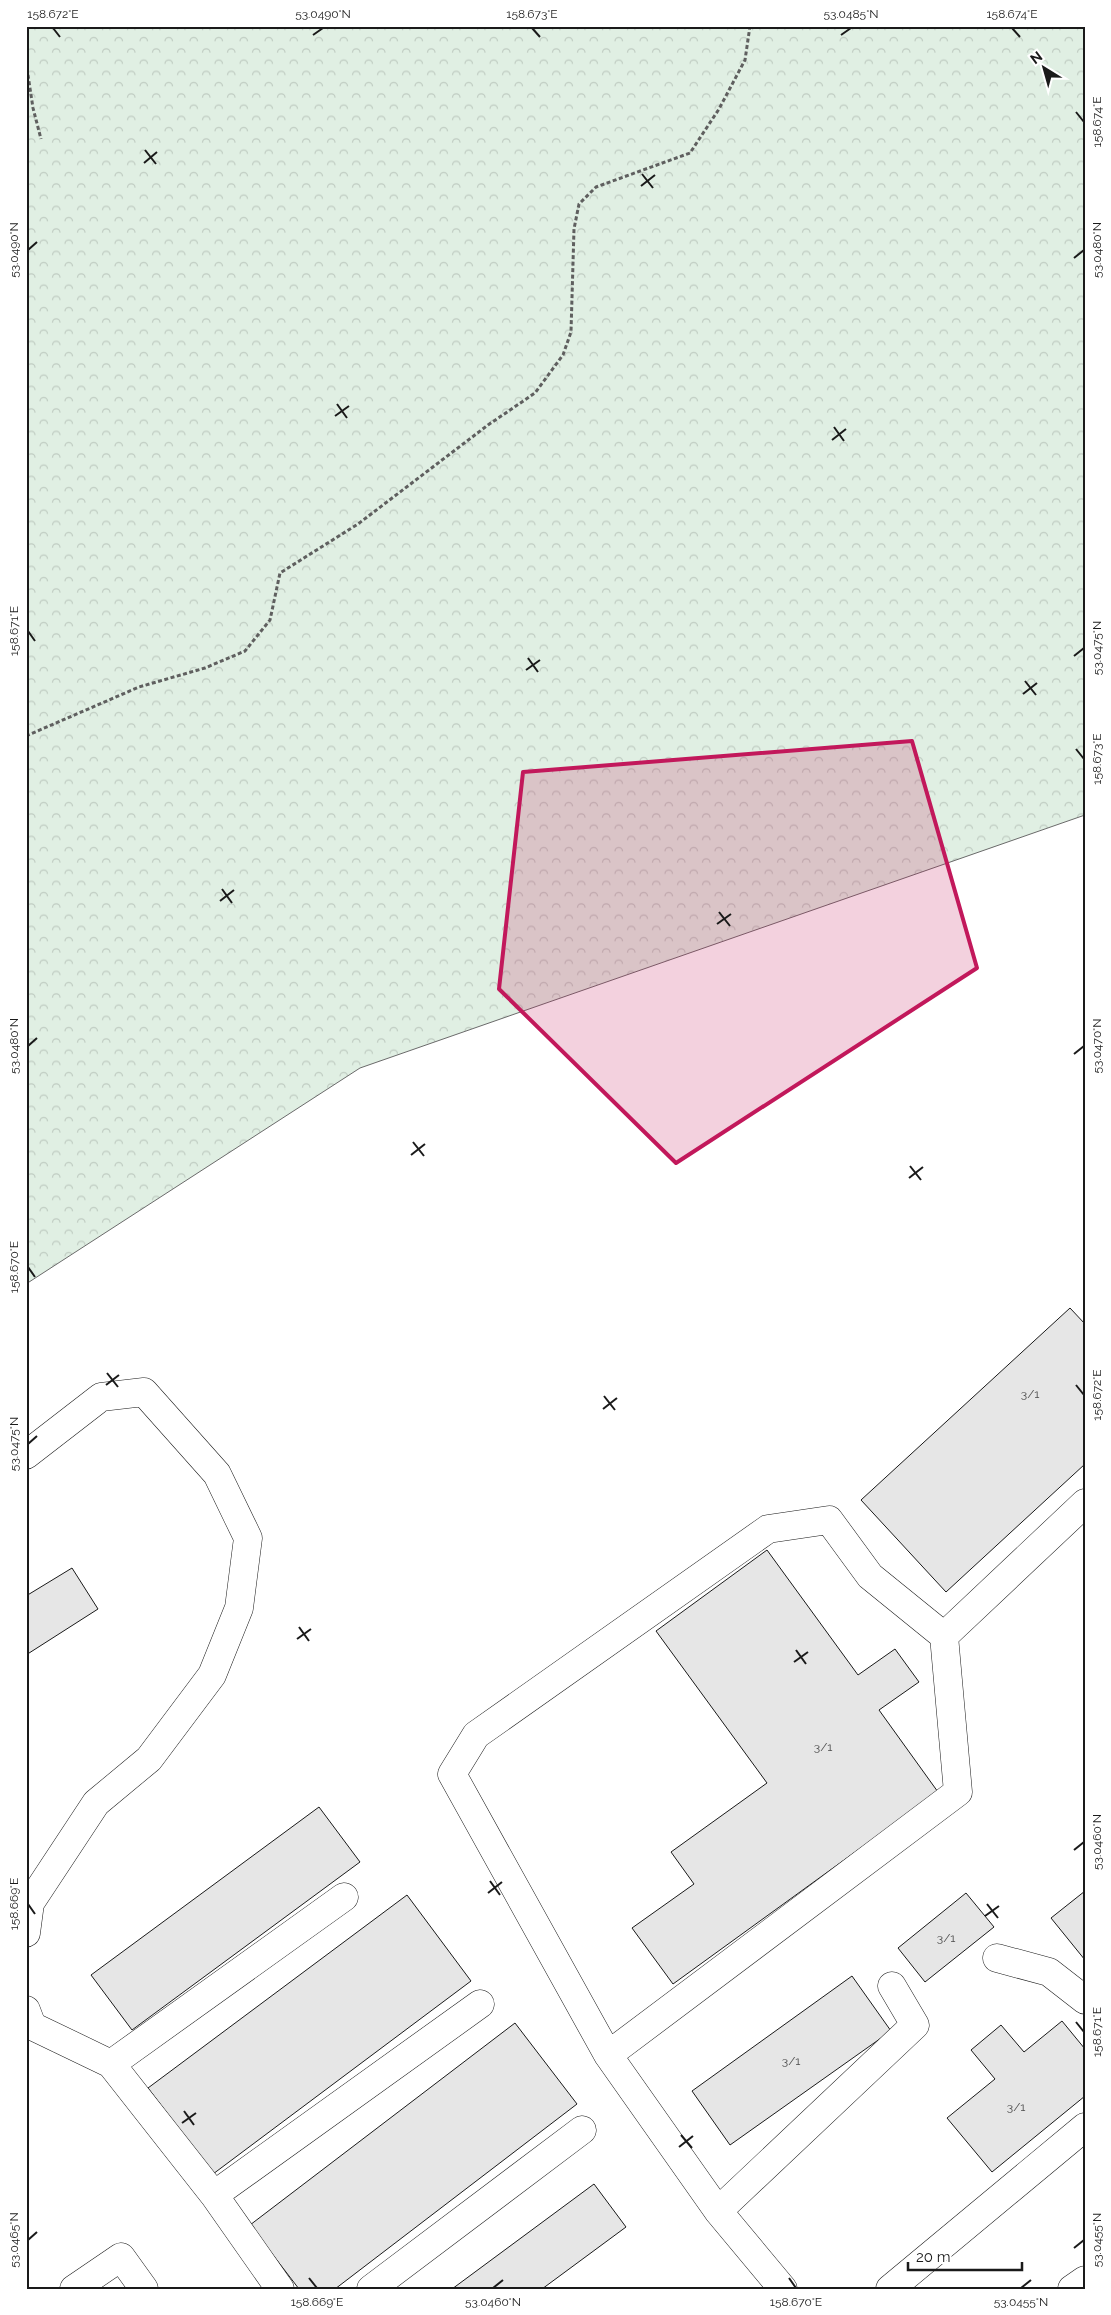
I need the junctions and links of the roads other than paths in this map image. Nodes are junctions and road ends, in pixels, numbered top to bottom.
1 (26, 1454) edge
2 (1085, 1503) edge
3 (944, 1636) junction
4 (344, 1897) dead end
5 (26, 1933) edge
6 (997, 1958) dead end
7 (892, 1986) dead end
8 (1085, 2000) edge
9 (480, 2004) dead end
10 (26, 2010) edge
11 (608, 2055) junction
12 (111, 2064) junction
13 (1085, 2127) edge
14 (582, 2130) dead end
15 (214, 2195) junction
16 (718, 2211) junction
17 (1085, 2280) edge
18 (74, 2289) edge
19 (144, 2289) edge
20 (280, 2289) edge
21 (370, 2289) edge
22 (783, 2289) edge
23 (890, 2289) edge
24 (1072, 2289) edge

1 - 5 lane
2 - 3 lane
3 - 11 lane
3 - 11 lane
4 - 12 lane
6 - 8 lane
7 - 16 lane
9 - 15 lane
10 - 12 lane
11 - 16 lane
12 - 15 lane
13 - 23 lane
14 - 21 lane
15 - 20 lane
16 - 22 lane
17 - 24 lane
18 - 19 lane

